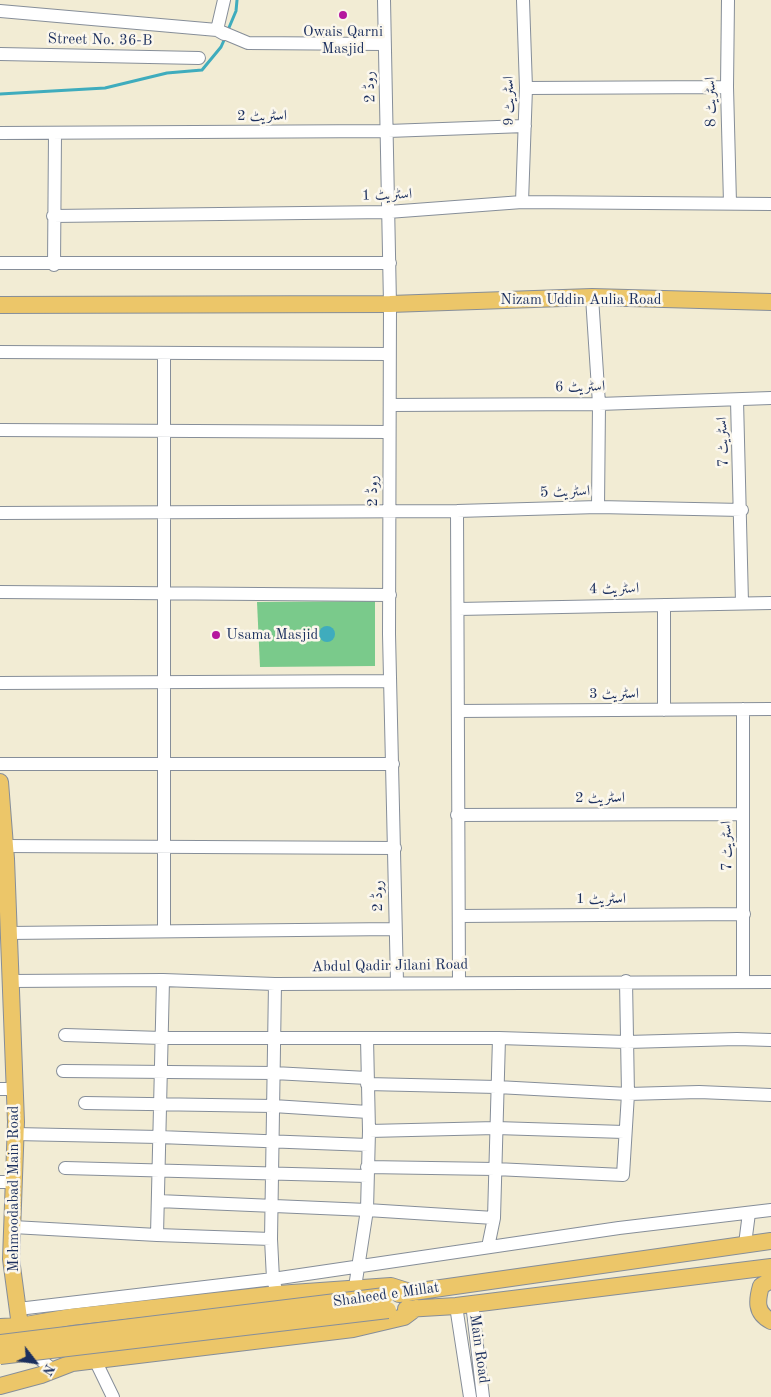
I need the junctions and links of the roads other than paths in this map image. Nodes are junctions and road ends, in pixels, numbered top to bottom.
1 (224, 0) edge
2 (384, 0) edge
3 (523, 0) edge
4 (728, 0) edge
5 (0, 11) edge
6 (221, 32) junction
7 (384, 44) junction
8 (0, 54) edge
9 (199, 58) dead end
10 (727, 87) junction
11 (526, 88) junction
12 (525, 126) junction
13 (388, 131) junction
14 (0, 133) edge
15 (55, 134) junction
16 (522, 202) junction
17 (730, 203) junction
18 (771, 204) edge
19 (388, 212) junction
20 (53, 216) junction
21 (0, 263) edge
22 (390, 263) junction
23 (54, 265) junction
24 (592, 297) junction
25 (771, 302) edge
26 (390, 304) junction
27 (0, 306) edge
28 (0, 352) edge
29 (164, 353) junction
30 (389, 354) junction
31 (771, 398) edge
32 (737, 400) junction
33 (599, 404) junction
34 (390, 405) junction
35 (0, 430) edge
36 (163, 432) junction
37 (389, 432) junction
38 (598, 507) junction
39 (742, 510) junction
40 (389, 512) junction
41 (457, 512) junction
42 (0, 513) edge
43 (165, 514) junction
44 (0, 592) edge
45 (165, 593) junction
46 (390, 595) junction
47 (742, 603) junction
48 (771, 603) edge
49 (664, 604) junction
50 (458, 609) junction
51 (390, 681) junction
52 (0, 683) edge
53 (165, 683) junction
54 (771, 708) edge
55 (744, 709) junction
56 (664, 710) junction
57 (458, 711) junction
58 (0, 764) edge
59 (394, 764) junction
60 (166, 766) junction
61 (0, 782) edge
62 (743, 814) junction
63 (457, 815) junction
64 (1, 822) edge
65 (163, 847) junction
66 (395, 848) junction
67 (3, 855) edge
68 (744, 914) junction
69 (4, 915) edge
70 (459, 916) junction
71 (394, 929) junction
72 (164, 931) junction
73 (8, 933) junction
74 (7, 977) edge
75 (163, 980) junction
76 (626, 981) junction
77 (397, 982) junction
78 (459, 982) junction
79 (743, 982) junction
80 (771, 982) edge
81 (275, 984) junction
82 (66, 1035) dead end
83 (275, 1037) junction
84 (162, 1038) junction
85 (367, 1038) junction
86 (499, 1038) junction
87 (771, 1040) edge
88 (627, 1042) junction
89 (63, 1071) dead end
90 (161, 1072) junction
91 (274, 1073) junction
92 (367, 1081) junction
93 (498, 1087) junction
94 (7, 1089) edge
95 (628, 1094) junction
96 (771, 1095) edge
97 (85, 1102) dead end
98 (160, 1104) junction
99 (273, 1106) junction
100 (368, 1112) junction
101 (496, 1128) junction
102 (369, 1131) junction
103 (624, 1132) junction
104 (15, 1134) junction
105 (159, 1137) junction
106 (272, 1141) junction
107 (368, 1145) junction
108 (65, 1168) dead end
109 (495, 1168) junction
110 (159, 1169) junction
111 (367, 1171) junction
112 (272, 1172) junction
113 (7, 1182) edge
114 (158, 1201) junction
115 (272, 1205) junction
116 (367, 1210) junction
117 (771, 1210) edge
118 (749, 1213) junction
119 (494, 1218) junction
120 (13, 1226) junction
121 (157, 1235) junction
122 (271, 1239) junction
123 (771, 1241) edge
124 (745, 1244) junction
125 (488, 1247) junction
126 (6, 1259) edge
127 (356, 1267) junction
128 (771, 1267) edge
129 (771, 1280) edge
130 (275, 1286) junction
131 (355, 1287) junction
132 (410, 1292) junction
133 (387, 1303) junction
134 (464, 1304) junction
135 (416, 1308) junction
136 (18, 1309) junction
137 (71, 1317) junction
138 (771, 1320) edge
139 (20, 1326) junction
140 (0, 1327) edge
141 (476, 1337) junction
142 (462, 1339) junction
143 (0, 1343) edge
144 (0, 1356) edge
145 (96, 1362) junction
146 (0, 1363) edge
147 (72, 1363) junction
148 (53, 1370) junction
149 (473, 1374) junction
150 (0, 1386) edge
151 (113, 1397) edge
152 (470, 1397) edge
153 (483, 1397) edge

1 - 6 street
2 - 7 street, روڈ 2
3 - 11 street, اسٹریٹ 9
4 - 10 street, اسٹریٹ 8
5 - 6 street
6 - 7 street
7 - 13 street, روڈ 2
8 - 9 street, Street No. 36-B
10 - 11 street
10 - 17 street, اسٹریٹ 8
11 - 12 street, اسٹریٹ 9
12 - 13 street, اسٹریٹ 2
12 - 16 street, اسٹریٹ 9
13 - 15 street, اسٹریٹ 2
13 - 19 street, روڈ 2
14 - 15 street, اسٹریٹ 2
15 - 20 street
16 - 17 street, اسٹریٹ 1
16 - 19 street, اسٹریٹ 1
17 - 18 street, اسٹریٹ 1
19 - 20 street, اسٹریٹ 1
19 - 22 street, روڈ 2
20 - 23 street
21 - 23 street
22 - 23 street
22 - 26 street, روڈ 2
24 - 25 main road, Nizam Uddin Aulia Road
24 - 26 main road, Nizam Uddin Aulia Road
24 - 33 street
26 - 27 main road, Nizam Uddin Aulia Road
26 - 30 street, روڈ 2
28 - 29 street
29 - 30 street
29 - 36 street
30 - 34 street, روڈ 2
31 - 32 street, اسٹریٹ 6
32 - 33 street, اسٹریٹ 6
32 - 39 street, اسٹریٹ 7
33 - 34 street, اسٹریٹ 6
33 - 38 street
34 - 37 street, روڈ 2
35 - 36 street
36 - 37 street
36 - 43 street
37 - 40 street, روڈ 2
38 - 39 street, اسٹریٹ 5
38 - 41 street, اسٹریٹ 5
39 - 47 street, اسٹریٹ 7
40 - 41 street, اسٹریٹ 5
40 - 43 street, اسٹریٹ 5
40 - 46 street, روڈ 2
41 - 50 street
42 - 43 street, اسٹریٹ 5
43 - 45 street
44 - 45 street
45 - 46 street
45 - 53 street
46 - 51 street, روڈ 2
47 - 48 street, اسٹریٹ 4
47 - 49 street, اسٹریٹ 4
49 - 50 street, اسٹریٹ 4
49 - 56 street
50 - 57 street
51 - 53 street
51 - 59 street, روڈ 2
52 - 53 street
53 - 60 street
54 - 55 street, اسٹریٹ 3
55 - 56 street, اسٹریٹ 3
55 - 62 street, اسٹریٹ 7
56 - 57 street, اسٹریٹ 3
57 - 63 street
58 - 60 street
59 - 60 street
59 - 66 street, روڈ 2
60 - 65 street
61 - 64 main road, Mehmoodabad Main Road
62 - 63 street, اسٹریٹ 2
62 - 68 street, اسٹریٹ 7
63 - 70 street
64 - 67 main road, Mehmoodabad Main Road
65 - 66 street
65 - 67 street
65 - 72 street
66 - 71 street, روڈ 2
67 - 69 main road, Mehmoodabad Main Road
68 - 70 street, اسٹریٹ 1
68 - 79 street, اسٹریٹ 7
69 - 73 main road, Mehmoodabad Main Road
70 - 78 street
71 - 72 street
71 - 77 street, روڈ 2
72 - 73 street
73 - 74 main road, Mehmoodabad Main Road
74 - 75 street, Abdul Qadir Jilani Road
74 - 94 main road, Mehmoodabad Main Road
75 - 81 street, Abdul Qadir Jilani Road
75 - 84 street
76 - 78 street, Abdul Qadir Jilani Road
76 - 79 street, Abdul Qadir Jilani Road
76 - 88 street
77 - 78 street, Abdul Qadir Jilani Road
77 - 81 street, Abdul Qadir Jilani Road
79 - 80 street, Abdul Qadir Jilani Road
81 - 83 street
82 - 84 street
83 - 84 street
83 - 85 street
83 - 91 street
84 - 90 street
85 - 86 street
85 - 92 street
86 - 88 street
86 - 93 street
87 - 88 street
88 - 95 street
89 - 90 street
90 - 91 street
90 - 98 street
91 - 92 street
91 - 99 street
92 - 93 street
92 - 100 street
93 - 95 street
93 - 101 street
94 - 104 main road, Mehmoodabad Main Road
95 - 96 street
95 - 103 street
97 - 98 street
98 - 99 street
98 - 105 street
99 - 100 street
99 - 106 street
100 - 102 street
101 - 102 street
101 - 103 street
101 - 109 street
102 - 107 street
103 - 109 street
104 - 105 street
104 - 113 main road, Mehmoodabad Main Road
105 - 106 street
105 - 110 street
106 - 107 street
106 - 112 street
107 - 111 street
108 - 110 street
109 - 111 street
109 - 119 street
110 - 112 street
110 - 114 street
111 - 112 street
111 - 116 street
112 - 115 street
113 - 120 main road, Mehmoodabad Main Road
114 - 115 street
114 - 121 street
115 - 116 street
115 - 122 street
116 - 119 street
116 - 127 street
117 - 118 street
118 - 124 street
118 - 125 street
119 - 125 street
120 - 121 street
120 - 126 main road, Mehmoodabad Main Road
121 - 122 street
122 - 130 street
123 - 124 main road, Shaheed e Millat
124 - 132 main road, Shaheed e Millat
125 - 127 street
126 - 136 main road, Mehmoodabad Main Road
127 - 130 street
127 - 131 street
128 - 134 main road, Shaheed e Millat
129 - 138 main road
130 - 131 main road
130 - 136 street
130 - 137 main road
131 - 132 main road
132 - 133 main road, Shaheed e Millat
133 - 135 main road, Shaheed e Millat
133 - 143 main road, Shaheed e Millat, bridge
133 - 144 main road, Shaheed e Millat, bridge
134 - 135 main road, Shaheed e Millat
134 - 141 street, Main Road
134 - 142 street, Main Road
135 - 145 main road
136 - 139 main road, Mehmoodabad Main Road
137 - 139 main road
137 - 147 main road
139 - 140 main road
139 - 146 main road
139 - 148 street
141 - 142 street
141 - 149 street, Main Road
142 - 149 street, Main Road
145 - 147 main road
145 - 151 street
147 - 148 main road
148 - 150 main road
149 - 152 street, Main Road
149 - 153 street, Main Road

